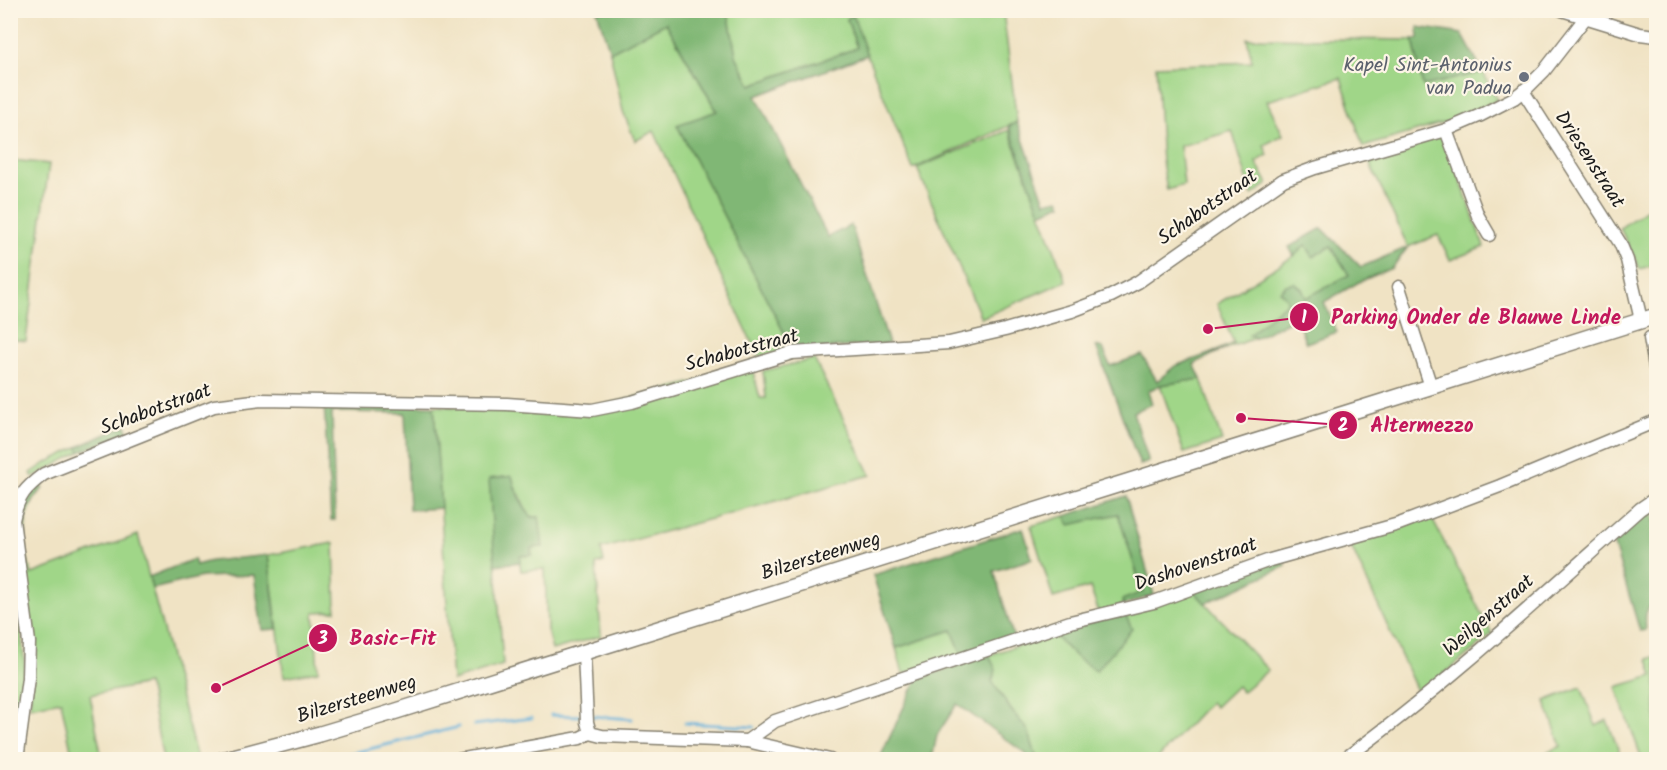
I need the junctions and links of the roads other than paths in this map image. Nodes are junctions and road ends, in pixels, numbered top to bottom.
1 (1562, 10) edge
2 (1587, 14) edge
3 (1656, 36) edge
4 (1522, 91) junction
5 (1446, 130) junction
6 (1489, 235) dead end
7 (1399, 287) dead end
8 (1649, 318) edge
9 (1650, 338) dead end
10 (1656, 373) edge
11 (1431, 387) junction
12 (1656, 421) edge
13 (1656, 498) edge
14 (584, 653) junction
15 (590, 733) junction
16 (747, 741) junction
17 (17, 759) edge
18 (222, 759) edge
19 (458, 759) edge
20 (830, 759) edge
21 (1343, 759) edge

1 - 2 street
2 - 3 street
2 - 4 street, Schabotstraat
4 - 5 street, Schabotstraat
4 - 8 street, Driesenstraat
5 - 6 street
5 - 17 street, Schabotstraat
7 - 11 street
8 - 11 main road, Bilzersteenweg
9 - 10 street
11 - 14 main road, Bilzersteenweg
12 - 16 street, Dashovenstraat
13 - 21 street, Weilgenstraat
14 - 15 street
14 - 18 main road, Bilzersteenweg
15 - 16 street
15 - 19 street
16 - 20 street

